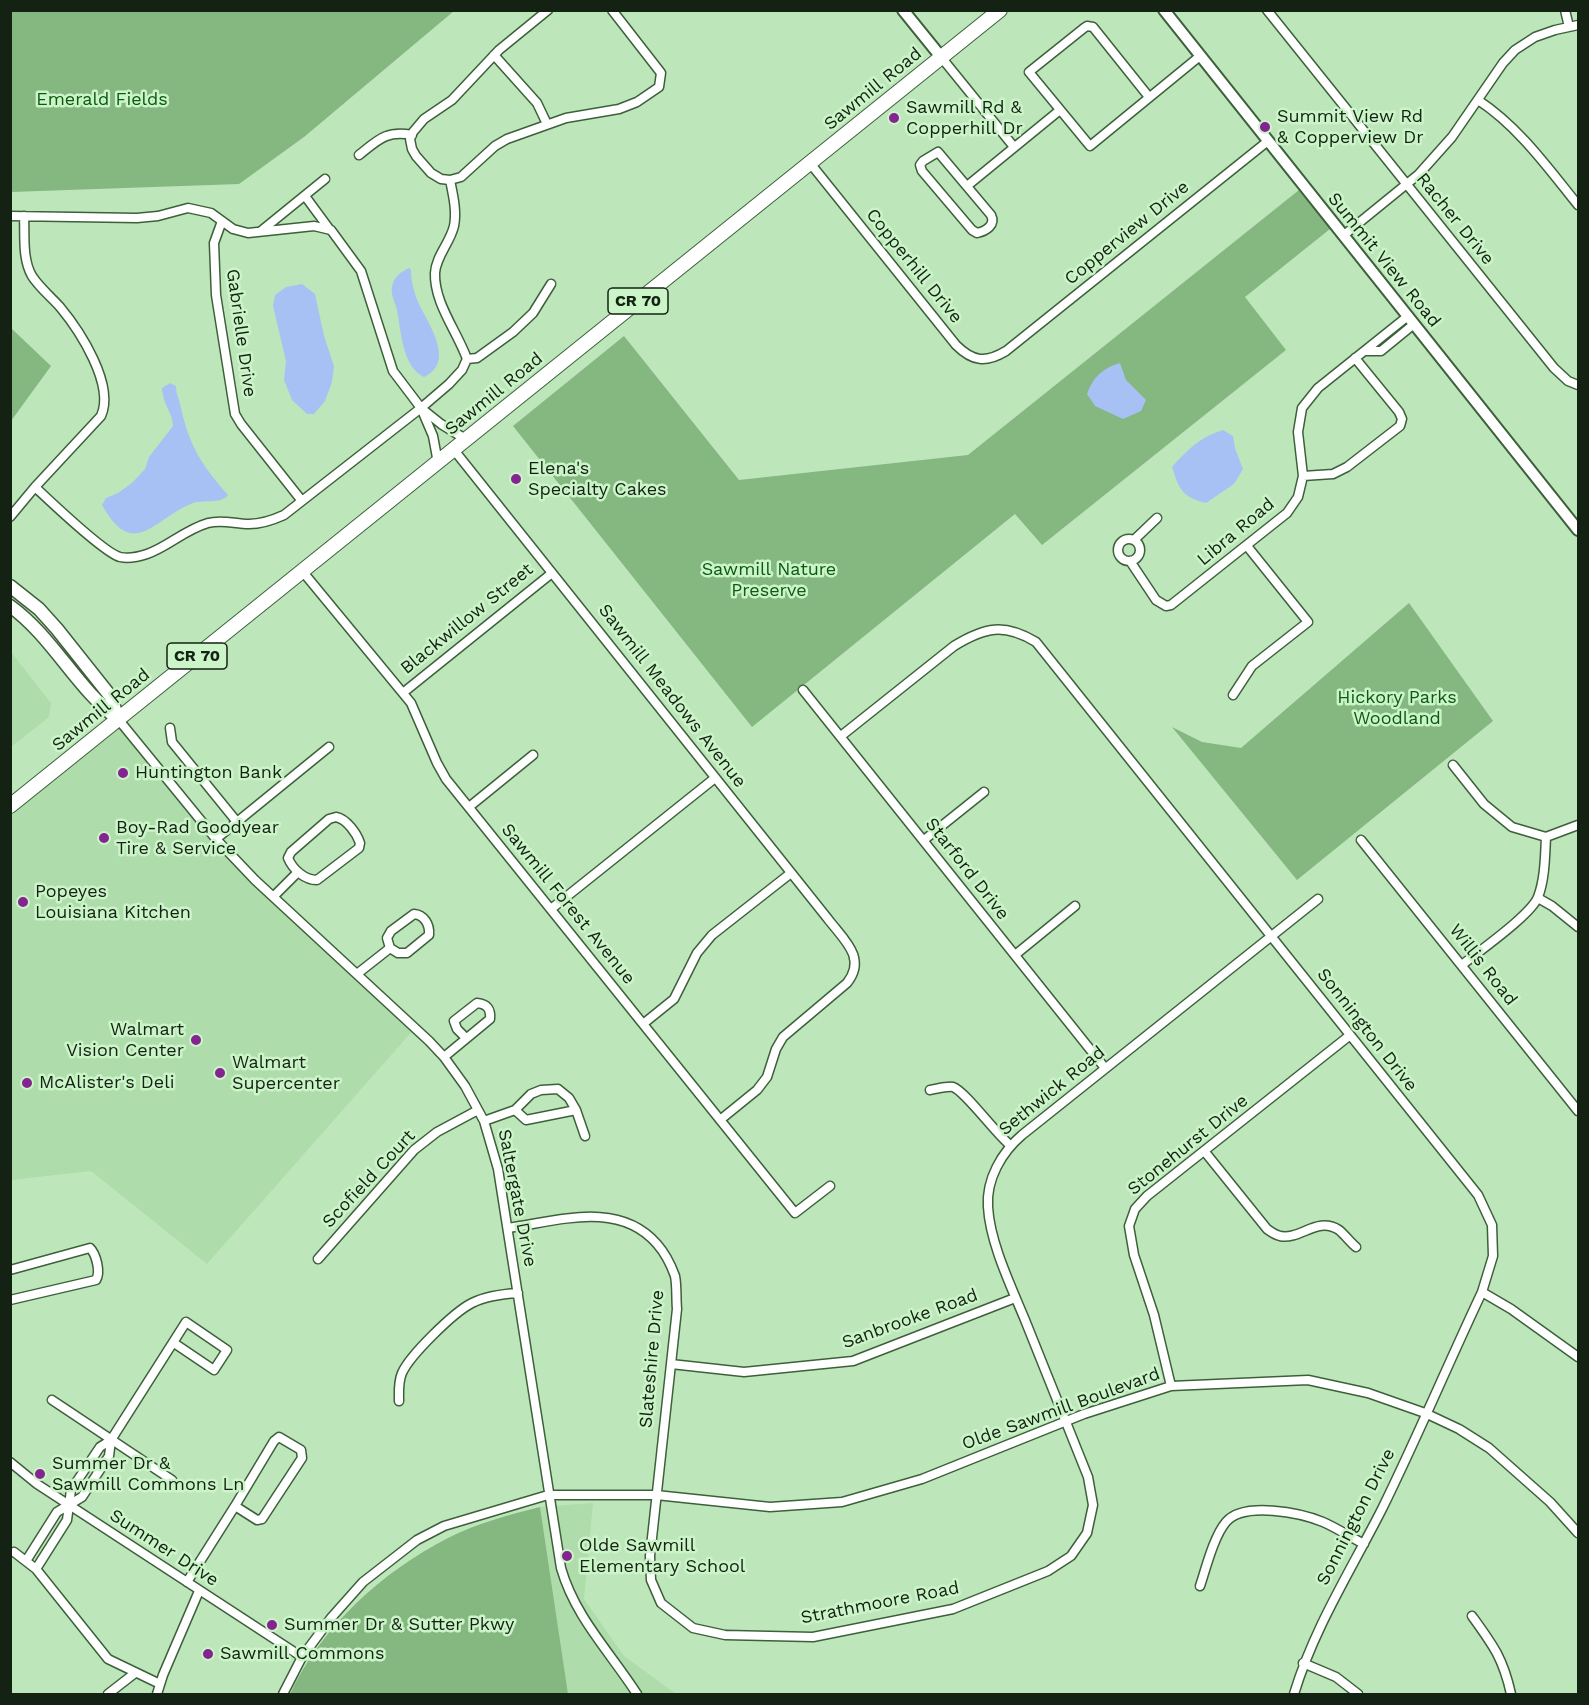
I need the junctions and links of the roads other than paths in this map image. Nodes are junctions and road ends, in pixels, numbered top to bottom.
1 (548, 10) edge
2 (612, 10) edge
3 (903, 10) edge
4 (1000, 10) edge
5 (1164, 10) edge
6 (1267, 10) edge
7 (1564, 10) edge
8 (1578, 25) edge
9 (1569, 27) junction
10 (494, 55) junction
11 (1200, 56) junction
12 (941, 57) junction
13 (1149, 98) junction
14 (1479, 100) junction
15 (1060, 110) junction
16 (547, 124) junction
17 (412, 135) junction
18 (1268, 141) junction
19 (1014, 147) junction
20 (359, 155) dead end
21 (810, 163) junction
22 (325, 179) dead end
23 (450, 180) junction
24 (1406, 184) junction
25 (967, 186) junction
26 (304, 196) junction
27 (1578, 205) edge
28 (10, 216) edge
29 (24, 216) junction
30 (222, 221) junction
31 (331, 230) junction
32 (260, 232) junction
33 (1344, 236) junction
34 (551, 284) dead end
35 (1411, 320) junction
36 (1006, 351) joint
37 (1355, 358) junction
38 (467, 359) junction
39 (1578, 385) edge
40 (421, 408) junction
41 (467, 440) junction
42 (454, 450) junction
43 (438, 463) junction
44 (1303, 476) junction
45 (35, 487) junction
46 (302, 501) junction
47 (10, 517) edge
48 (1157, 518) dead end
49 (1578, 530) edge
50 (1134, 540) junction
51 (1247, 546) junction
52 (1130, 561) junction
53 (303, 572) junction
54 (552, 573) junction
55 (10, 586) edge
56 (10, 606) edge
57 (803, 690) dead end
58 (404, 692) junction
59 (1233, 696) dead end
60 (118, 719) junction
61 (170, 728) dead end
62 (840, 736) junction
63 (329, 747) dead end
64 (533, 755) dead end
65 (1453, 765) dead end
66 (715, 778) junction
67 (984, 792) dead end
68 (10, 806) edge
69 (469, 807) junction
70 (237, 822) junction
71 (1578, 825) edge
72 (1546, 837) junction
73 (216, 840) junction
74 (924, 840) junction
75 (1361, 840) dead end
76 (298, 872) junction
77 (791, 873) junction
78 (274, 896) junction
79 (1538, 898) junction
80 (1318, 899) dead end
81 (1076, 906) dead end
82 (551, 909) junction
83 (1578, 927) edge
84 (1272, 937) junction
85 (390, 948) junction
86 (1015, 955) junction
87 (1462, 965) junction
88 (357, 974) junction
89 (643, 1024) junction
90 (1349, 1036) junction
91 (466, 1038) junction
92 (444, 1057) junction
93 (1105, 1068) junction
94 (930, 1090) dead end
95 (478, 1110) junction
96 (515, 1110) junction
97 (576, 1110) junction
98 (1578, 1111) edge
99 (720, 1120) junction
100 (484, 1121) junction
101 (585, 1136) dead end
102 (1010, 1145) junction
103 (1205, 1152) junction
104 (830, 1186) dead end
105 (508, 1228) junction
106 (1356, 1247) dead end
107 (318, 1258) dead end
108 (10, 1270) edge
109 (1482, 1292) junction
110 (518, 1293) junction
111 (1016, 1298) junction
112 (10, 1300) edge
113 (174, 1343) junction
114 (1578, 1357) edge
115 (671, 1364) junction
116 (1171, 1386) junction
117 (52, 1401) dead end
118 (399, 1401) dead end
119 (1425, 1413) junction
120 (1066, 1422) junction
121 (111, 1440) junction
122 (10, 1462) edge
123 (172, 1480) dead end
124 (548, 1495) junction
125 (656, 1495) junction
126 (68, 1505) junction
127 (236, 1506) junction
128 (1578, 1533) edge
129 (1364, 1544) junction
130 (12, 1552) edge
131 (26, 1561) junction
132 (36, 1569) junction
133 (187, 1582) junction
134 (1200, 1586) dead end
135 (200, 1591) junction
136 (1472, 1616) dead end
137 (302, 1657) junction
138 (1303, 1663) junction
139 (135, 1673) junction
140 (160, 1684) junction
141 (108, 1695) edge
142 (157, 1695) edge
143 (283, 1695) edge
144 (637, 1695) edge
145 (1294, 1695) edge
146 (1358, 1695) edge
147 (1511, 1695) edge

1 - 10 street
2 - 16 street
3 - 12 street
4 - 12 main road, Sawmill Road / CR 70
5 - 11 street, Summit View Road
6 - 24 street, Racher Drive
7 - 9 street
8 - 9 street
9 - 14 street
10 - 16 street
10 - 17 street
11 - 13 street
11 - 18 street, Summit View Road
12 - 19 street
12 - 21 main road, Sawmill Road / CR 70
13 - 15 street
13 - 15 street
14 - 24 street
14 - 27 street
15 - 19 street
16 - 23 street
17 - 20 street
17 - 23 street
18 - 33 street, Summit View Road
18 - 36 street, Copperview Drive
19 - 25 street
21 - 36 street, Copperhill Drive
21 - 41 main road, Sawmill Road / CR 70
22 - 26 street
23 - 38 street
24 - 33 street
24 - 39 street, Racher Drive
25 - 25 street
26 - 31 street
26 - 32 street
28 - 29 street
29 - 30 street
29 - 45 street
30 - 32 street
30 - 46 street, Gabrielle Drive
31 - 32 street
31 - 40 street
33 - 35 street, Summit View Road
34 - 38 street
35 - 37 street, Libra Road
35 - 49 street, Summit View Road
37 - 44 street, Libra Road
37 - 44 street
38 - 40 street
40 - 41 street
40 - 43 street
40 - 46 street
41 - 42 main road, Sawmill Road / CR 70
42 - 43 main road, Sawmill Road / CR 70
42 - 54 street, Sawmill Meadows Avenue
43 - 53 main road, Sawmill Road / CR 70
44 - 51 street, Libra Road
45 - 46 street
45 - 47 street
48 - 50 street
50 - 52 street
50 - 52 street
51 - 52 street, Libra Road
51 - 59 street
53 - 58 street, Sawmill Forest Avenue
53 - 60 main road, Sawmill Road / CR 70
54 - 58 street, Blackwillow Street
54 - 66 street, Sawmill Meadows Avenue
55 - 60 main road
56 - 60 main road
57 - 62 street, Starford Drive
58 - 69 street, Sawmill Forest Avenue
60 - 68 main road, Sawmill Road / CR 70
60 - 73 street, Saltergate Drive
61 - 70 street
62 - 74 street, Starford Drive
62 - 84 street, Sonnington Drive
63 - 70 street
64 - 69 street
65 - 72 street
66 - 77 street, Sawmill Meadows Avenue
66 - 82 street
67 - 74 street
69 - 82 street, Sawmill Forest Avenue
70 - 73 street
71 - 72 street
72 - 79 street
73 - 78 street, Saltergate Drive
74 - 86 street, Starford Drive
75 - 87 street, Willis Road
76 - 76 street
76 - 78 street
77 - 89 street
77 - 99 street, Sawmill Meadows Avenue
78 - 88 street, Saltergate Drive
79 - 83 street
79 - 87 street
80 - 84 street, Sethwick Road
81 - 86 street
82 - 89 street, Sawmill Forest Avenue
84 - 90 street, Sonnington Drive
84 - 93 street, Sethwick Road
85 - 85 street
85 - 88 street
86 - 93 street, Starford Drive
87 - 98 street, Willis Road
88 - 92 street, Saltergate Drive
89 - 99 street, Sawmill Forest Avenue
90 - 103 street, Stonehurst Drive
90 - 109 street, Sonnington Drive
91 - 91 street
91 - 92 street
92 - 95 street, Saltergate Drive
93 - 102 street, Sethwick Road
94 - 102 street
95 - 100 street, Saltergate Drive
95 - 107 street, Scofield Court
96 - 97 street
96 - 97 street
96 - 100 street
97 - 101 street
99 - 104 street, Sawmill Forest Avenue
100 - 105 street, Saltergate Drive
102 - 111 street, Sethwick Road
103 - 106 street
103 - 116 street, Stonehurst Drive
105 - 110 street, Saltergate Drive
105 - 115 street, Slateshire Drive
108 - 112 street
109 - 114 street
109 - 119 street, Sonnington Drive
110 - 118 street
110 - 124 street, Saltergate Drive
111 - 115 street, Sanbrooke Road
111 - 120 street, Sethwick Road
113 - 113 street
113 - 121 street
115 - 125 street, Slateshire Drive
116 - 119 street, Olde Sawmill Boulevard
116 - 120 street, Olde Sawmill Boulevard
117 - 121 street
119 - 128 street, Olde Sawmill Boulevard
119 - 129 street, Sonnington Drive
120 - 125 street, Olde Sawmill Boulevard
120 - 125 street, Strathmoore Road
121 - 123 street
121 - 126 street
121 - 126 street
122 - 126 street, Summer Drive
124 - 125 street, Olde Sawmill Boulevard
124 - 137 street, Olde Sawmill Boulevard
124 - 144 street, Saltergate Drive
126 - 131 street
126 - 132 street
126 - 133 street, Summer Drive
127 - 127 street
127 - 133 street
129 - 134 street
129 - 138 street, Sonnington Drive
130 - 131 street
131 - 132 street
132 - 139 street
133 - 135 street, Summer Drive
135 - 137 street, Summer Drive
135 - 140 street
136 - 147 street
137 - 143 street, Olde Sawmill Boulevard
138 - 145 street, Sonnington Drive
138 - 146 street
139 - 140 street
139 - 141 street
140 - 142 street

